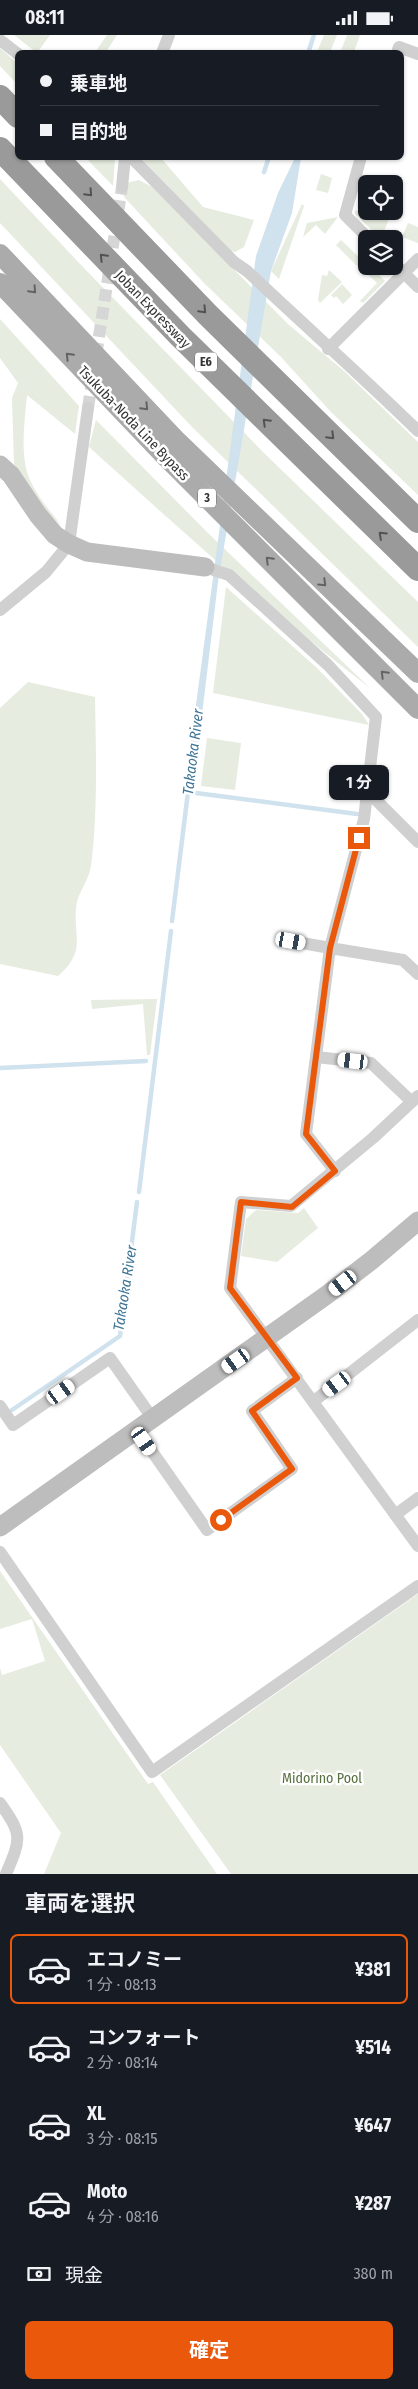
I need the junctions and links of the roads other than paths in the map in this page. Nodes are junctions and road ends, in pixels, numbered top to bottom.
1 (169, 35) edge
2 (0, 39) edge
3 (163, 50) edge
4 (398, 50) edge
5 (15, 52) edge
6 (418, 54) edge
7 (0, 97) edge
8 (15, 113) edge
9 (0, 149) edge
10 (59, 160) edge
11 (124, 160) edge
12 (134, 160) edge
13 (360, 160) edge
14 (122, 187) tunnel mouth
15 (360, 230) edge
16 (0, 254) edge
17 (418, 259) edge
18 (405, 275) junction
19 (0, 283) edge
20 (418, 287) edge
21 (328, 349) junction
22 (88, 408) tunnel mouth
23 (418, 431) edge
24 (0, 465) edge
25 (418, 521) edge
26 (69, 544) junction
27 (206, 567) joint
28 (418, 569) edge
29 (0, 609) edge
30 (418, 673) edge
31 (418, 709) edge
32 (368, 793) junction
33 (418, 841) edge
34 (291, 941) dead end
35 (330, 948) junction
36 (418, 974) edge
37 (316, 1057) junction
38 (415, 1099) edge
39 (335, 1171) junction
40 (418, 1221) edge
41 (418, 1320) edge
42 (268, 1338) junction
43 (297, 1378) junction
44 (314, 1401) junction
45 (0, 1406) edge
46 (153, 1419) junction
47 (137, 1430) junction
48 (418, 1498) edge
49 (395, 1515) junction
50 (0, 1527) edge
51 (418, 1546) edge
52 (0, 1552) edge
53 (418, 1586) edge
54 (0, 1803) edge
55 (6, 1874) edge

1 - 3 street
2 - 5 street
4 - 6 street
7 - 8 highway
28 -> 9 highway, Joban Expressway / E6
10 -> 25 highway, E6
11 - 14 street
12 - 21 street
13 - 15 street
16 -> 30 main road, Tsukuba-Noda Line Bypass / 3
17 - 18 street
18 - 20 street
18 - 21 street
31 -> 19 main road, Tsukuba-Noda Line Bypass / 3
21 - 23 street
22 - 26 street
24 - 26 street
26 - 27 street
26 - 29 street
27 - 32 street
32 - 33 street
32 - 35 street
34 - 35 street
35 - 36 street
35 - 37 street
37 - 38 street
37 - 39 street
38 - 39 street
39 - 42 street
40 - 42 street
41 - 44 street
42 - 43 street
42 - 46 street
43 - 44 street
43 - 47 street
44 - 49 street
45 - 46 street
46 - 47 street
47 - 50 street
48 - 49 street
49 - 51 street
52 - 53 street
54 - 55 street

